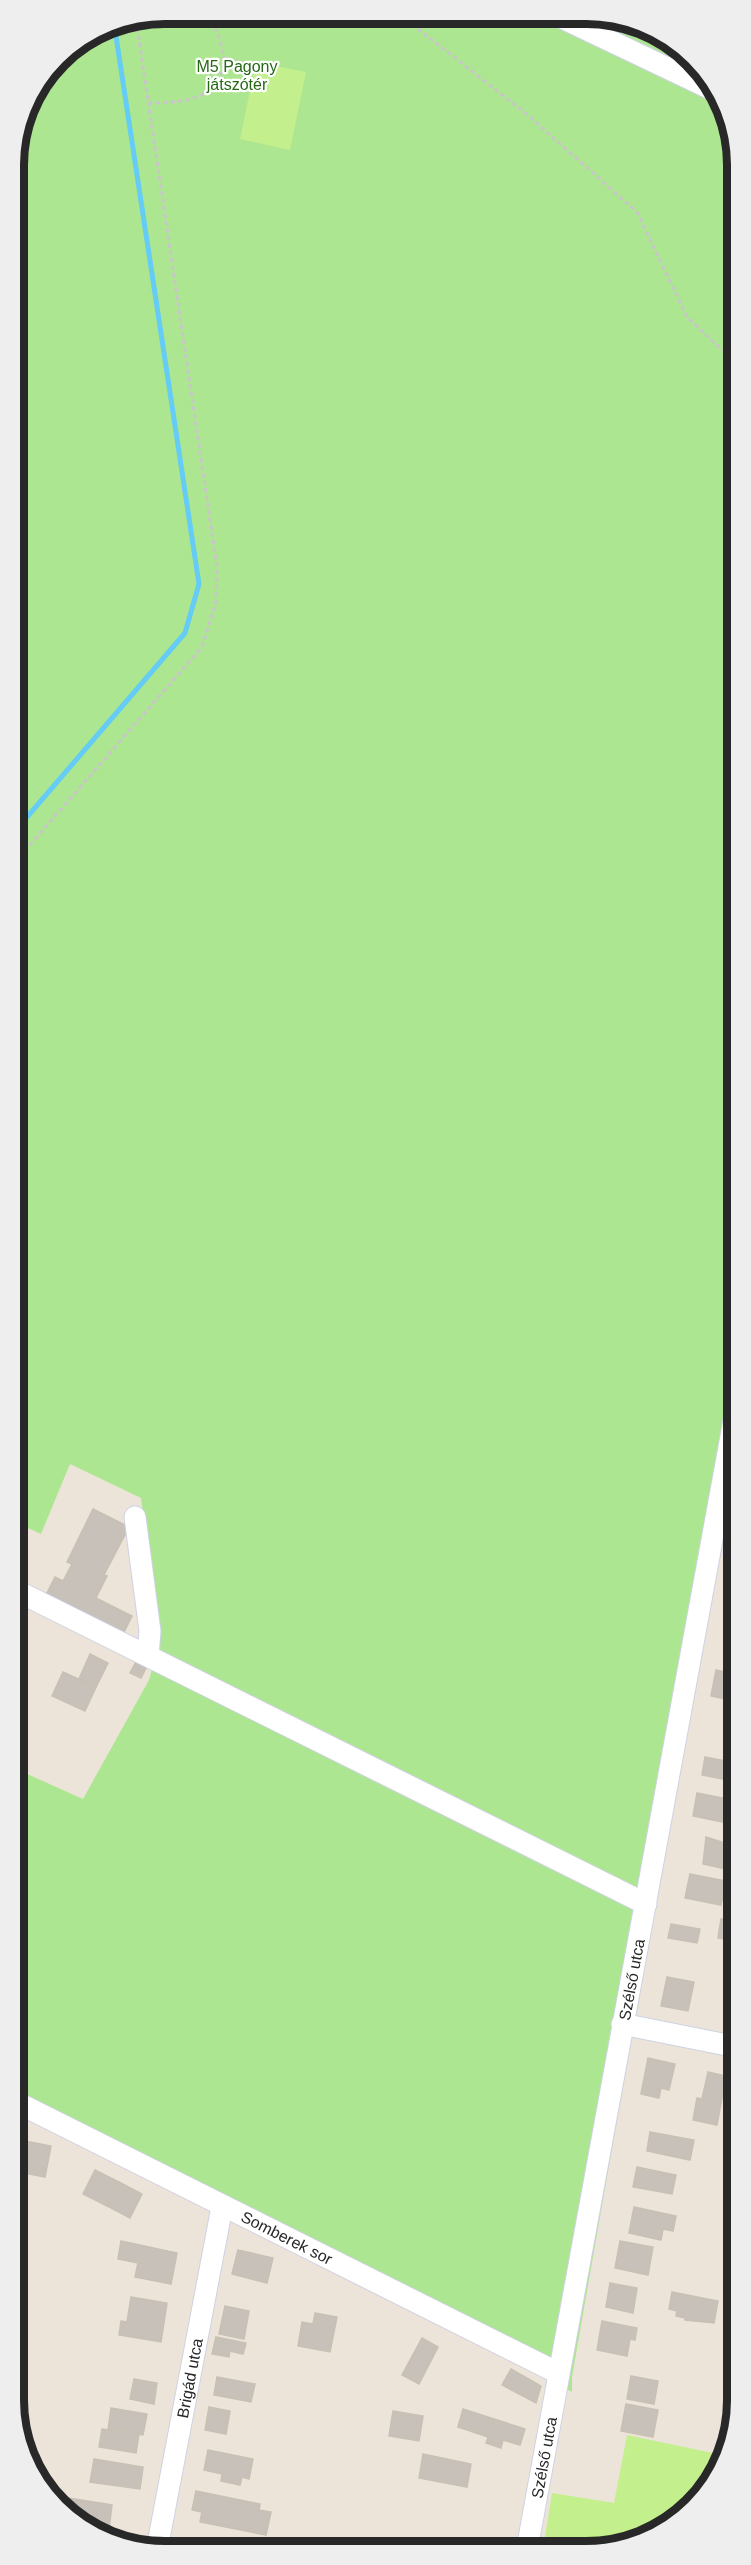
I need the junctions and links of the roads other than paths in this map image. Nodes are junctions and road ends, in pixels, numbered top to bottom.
1 (575, 24) edge
2 (702, 85) edge
3 (727, 1458) edge
4 (135, 1517) dead end
5 (24, 1595) edge
6 (148, 1656) junction
7 (646, 1904) junction
8 (622, 2024) junction
9 (727, 2045) edge
10 (24, 2107) edge
11 (222, 2207) junction
12 (558, 2373) junction
13 (159, 2541) edge
14 (528, 2541) edge

1 - 2 street
3 - 7 street, Szélső utca
4 - 6 street
5 - 6 street
6 - 7 street
7 - 8 street, Szélső utca
8 - 9 street
8 - 12 street, Szélső utca
10 - 11 street, Somberek sor
11 - 12 street, Somberek sor
11 - 13 street, Brigád utca
12 - 14 street, Szélső utca

